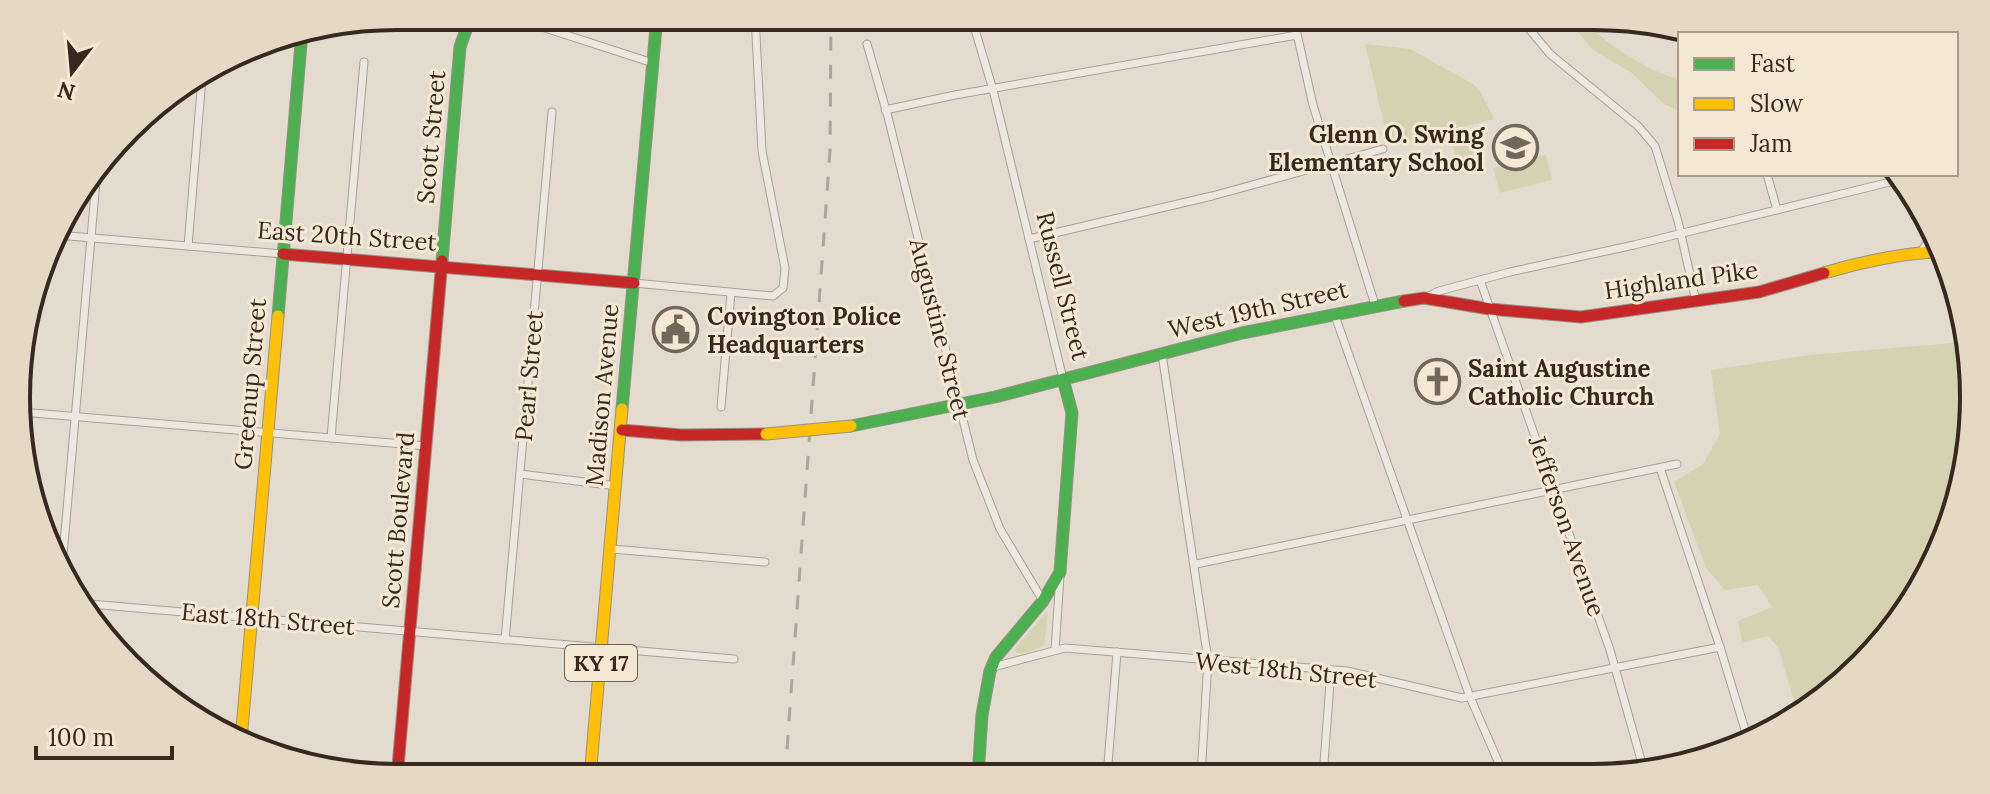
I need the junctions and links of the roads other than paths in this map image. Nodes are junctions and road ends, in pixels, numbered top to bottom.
1 (459, 30) edge
2 (466, 30) edge
3 (551, 30) edge
4 (656, 30) edge
5 (756, 30) edge
6 (975, 30) edge
7 (1296, 30) edge
8 (1533, 30) edge
9 (1297, 35) junction
10 (301, 43) edge
11 (867, 44) dead end
12 (460, 47) junction
13 (364, 62) dead end
14 (653, 63) junction
15 (201, 87) edge
16 (993, 90) junction
17 (885, 110) junction
18 (552, 112) dead end
19 (1383, 149) dead end
20 (1331, 164) junction
21 (1768, 176) edge
22 (1890, 182) edge
23 (95, 188) edge
24 (1777, 210) junction
25 (1681, 234) junction
26 (68, 236) edge
27 (91, 238) junction
28 (1029, 239) junction
29 (1926, 244) edge
30 (188, 246) junction
31 (1921, 252) junction
32 (1930, 252) edge
33 (283, 254) junction
34 (345, 258) junction
35 (442, 266) junction
36 (539, 274) junction
37 (1480, 280) junction
38 (634, 283) junction
39 (731, 293) junction
40 (1424, 298) junction
41 (1696, 301) junction
42 (1375, 305) junction
43 (1490, 309) junction
44 (1334, 313) junction
45 (1162, 354) junction
46 (1063, 379) junction
47 (959, 403) junction
48 (721, 407) dead end
49 (31, 413) edge
50 (75, 417) junction
51 (622, 430) junction
52 (268, 433) junction
53 (331, 438) junction
54 (427, 446) junction
55 (1677, 464) dead end
56 (1660, 468) junction
57 (520, 474) junction
58 (617, 486) junction
59 (1554, 490) junction
60 (1406, 520) junction
61 (63, 549) edge
62 (612, 549) junction
63 (765, 562) dead end
64 (1196, 564) junction
65 (1060, 572) junction
66 (1043, 601) junction
67 (94, 604) edge
68 (252, 617) junction
69 (411, 631) junction
70 (505, 640) junction
71 (603, 647) junction
72 (1720, 647) junction
73 (1055, 650) junction
74 (1117, 652) junction
75 (734, 659) dead end
76 (1208, 660) junction
77 (991, 667) junction
78 (1331, 670) junction
79 (1615, 670) junction
80 (1470, 697) junction
81 (242, 729) edge
82 (1745, 730) edge
83 (1641, 761) edge
84 (398, 764) edge
85 (591, 764) edge
86 (979, 764) edge
87 (1108, 764) edge
88 (1202, 764) edge
89 (1324, 764) edge
90 (1499, 764) edge

1 - 12 street
2 - 12 street, Scott Street
3 - 14 street
4 - 14 street, Madison Avenue / KY 17
5 - 39 street
6 - 16 street, Russell Street
7 - 9 street
8 - 25 street
9 - 16 street
9 - 20 street
10 - 33 street, Greenup Street
11 - 17 street, Augustine Street
12 - 35 street, Scott Street
13 - 34 street
14 - 38 street, Madison Avenue / KY 17
15 - 30 street
16 - 17 street
16 - 28 street, Russell Street
17 - 47 street, Augustine Street
18 - 36 street, Pearl Street
19 - 20 street
20 - 28 street
20 - 42 street
21 - 24 street
22 - 24 street, West 19th Street
23 - 27 street
24 - 25 street, West 19th Street
25 - 37 street, West 19th Street
25 - 41 street
26 - 27 street, East 20th Street
27 - 30 street, East 20th Street
27 - 50 street
28 - 46 street, Russell Street
29 - 31 street
30 - 33 street, East 20th Street
31 - 32 street, Highland Pike
31 - 41 street, Highland Pike
33 - 34 street, East 20th Street
33 - 52 street, Greenup Street
34 - 35 street, East 20th Street
34 - 53 street
35 - 36 street, East 20th Street
35 - 54 street, Scott Boulevard
36 - 38 street, East 20th Street
36 - 57 street, Pearl Street
37 - 40 street, West 19th Street
37 - 43 street, Jefferson Avenue
38 - 39 street
38 - 51 street, Madison Avenue / KY 17
39 - 48 street
40 - 42 street, West 19th Street
40 - 43 street, Highland Pike
41 - 43 street, Highland Pike
42 - 44 street, West 19th Street
43 - 59 street, Jefferson Avenue
44 - 45 street, West 19th Street
44 - 60 street
45 - 46 street, West 19th Street
45 - 64 street
46 - 47 street, West 19th Street
46 - 65 street, Russell Street
47 - 51 street, West 19th Street, bridge
47 - 66 street, Augustine Street
49 - 50 street
50 - 52 street
50 - 61 street
51 - 58 street, Madison Avenue / KY 17
52 - 53 street
52 - 68 street, Greenup Street
53 - 54 street
54 - 69 street, Scott Boulevard
55 - 56 street
56 - 59 street
56 - 72 street
57 - 58 street
57 - 70 street, Pearl Street
58 - 62 street, Madison Avenue / KY 17
59 - 60 street
59 - 79 street, Jefferson Avenue
60 - 64 street
60 - 80 street
62 - 63 street
62 - 71 street, Madison Avenue / KY 17
64 - 76 street
65 - 66 street, Russell Street
65 - 73 street, Russell Street
66 - 77 street, Russell Street
67 - 68 street, East 18th Street
68 - 69 street, East 18th Street
68 - 81 street, Greenup Street
69 - 70 street, East 18th Street
69 - 84 street, Scott Boulevard
70 - 71 street, East 18th Street
71 - 75 street
71 - 85 street, Madison Avenue / KY 17
72 - 79 street, West 18th Street
72 - 82 street
73 - 74 street, West 18th Street
73 - 77 street, West 18th Street
74 - 76 street, West 18th Street
74 - 87 street
76 - 78 street, West 18th Street
76 - 88 street
77 - 86 street, Russell Street
78 - 80 street, West 18th Street
78 - 89 street
79 - 80 street, West 18th Street
79 - 83 street, Jefferson Avenue
80 - 90 street

